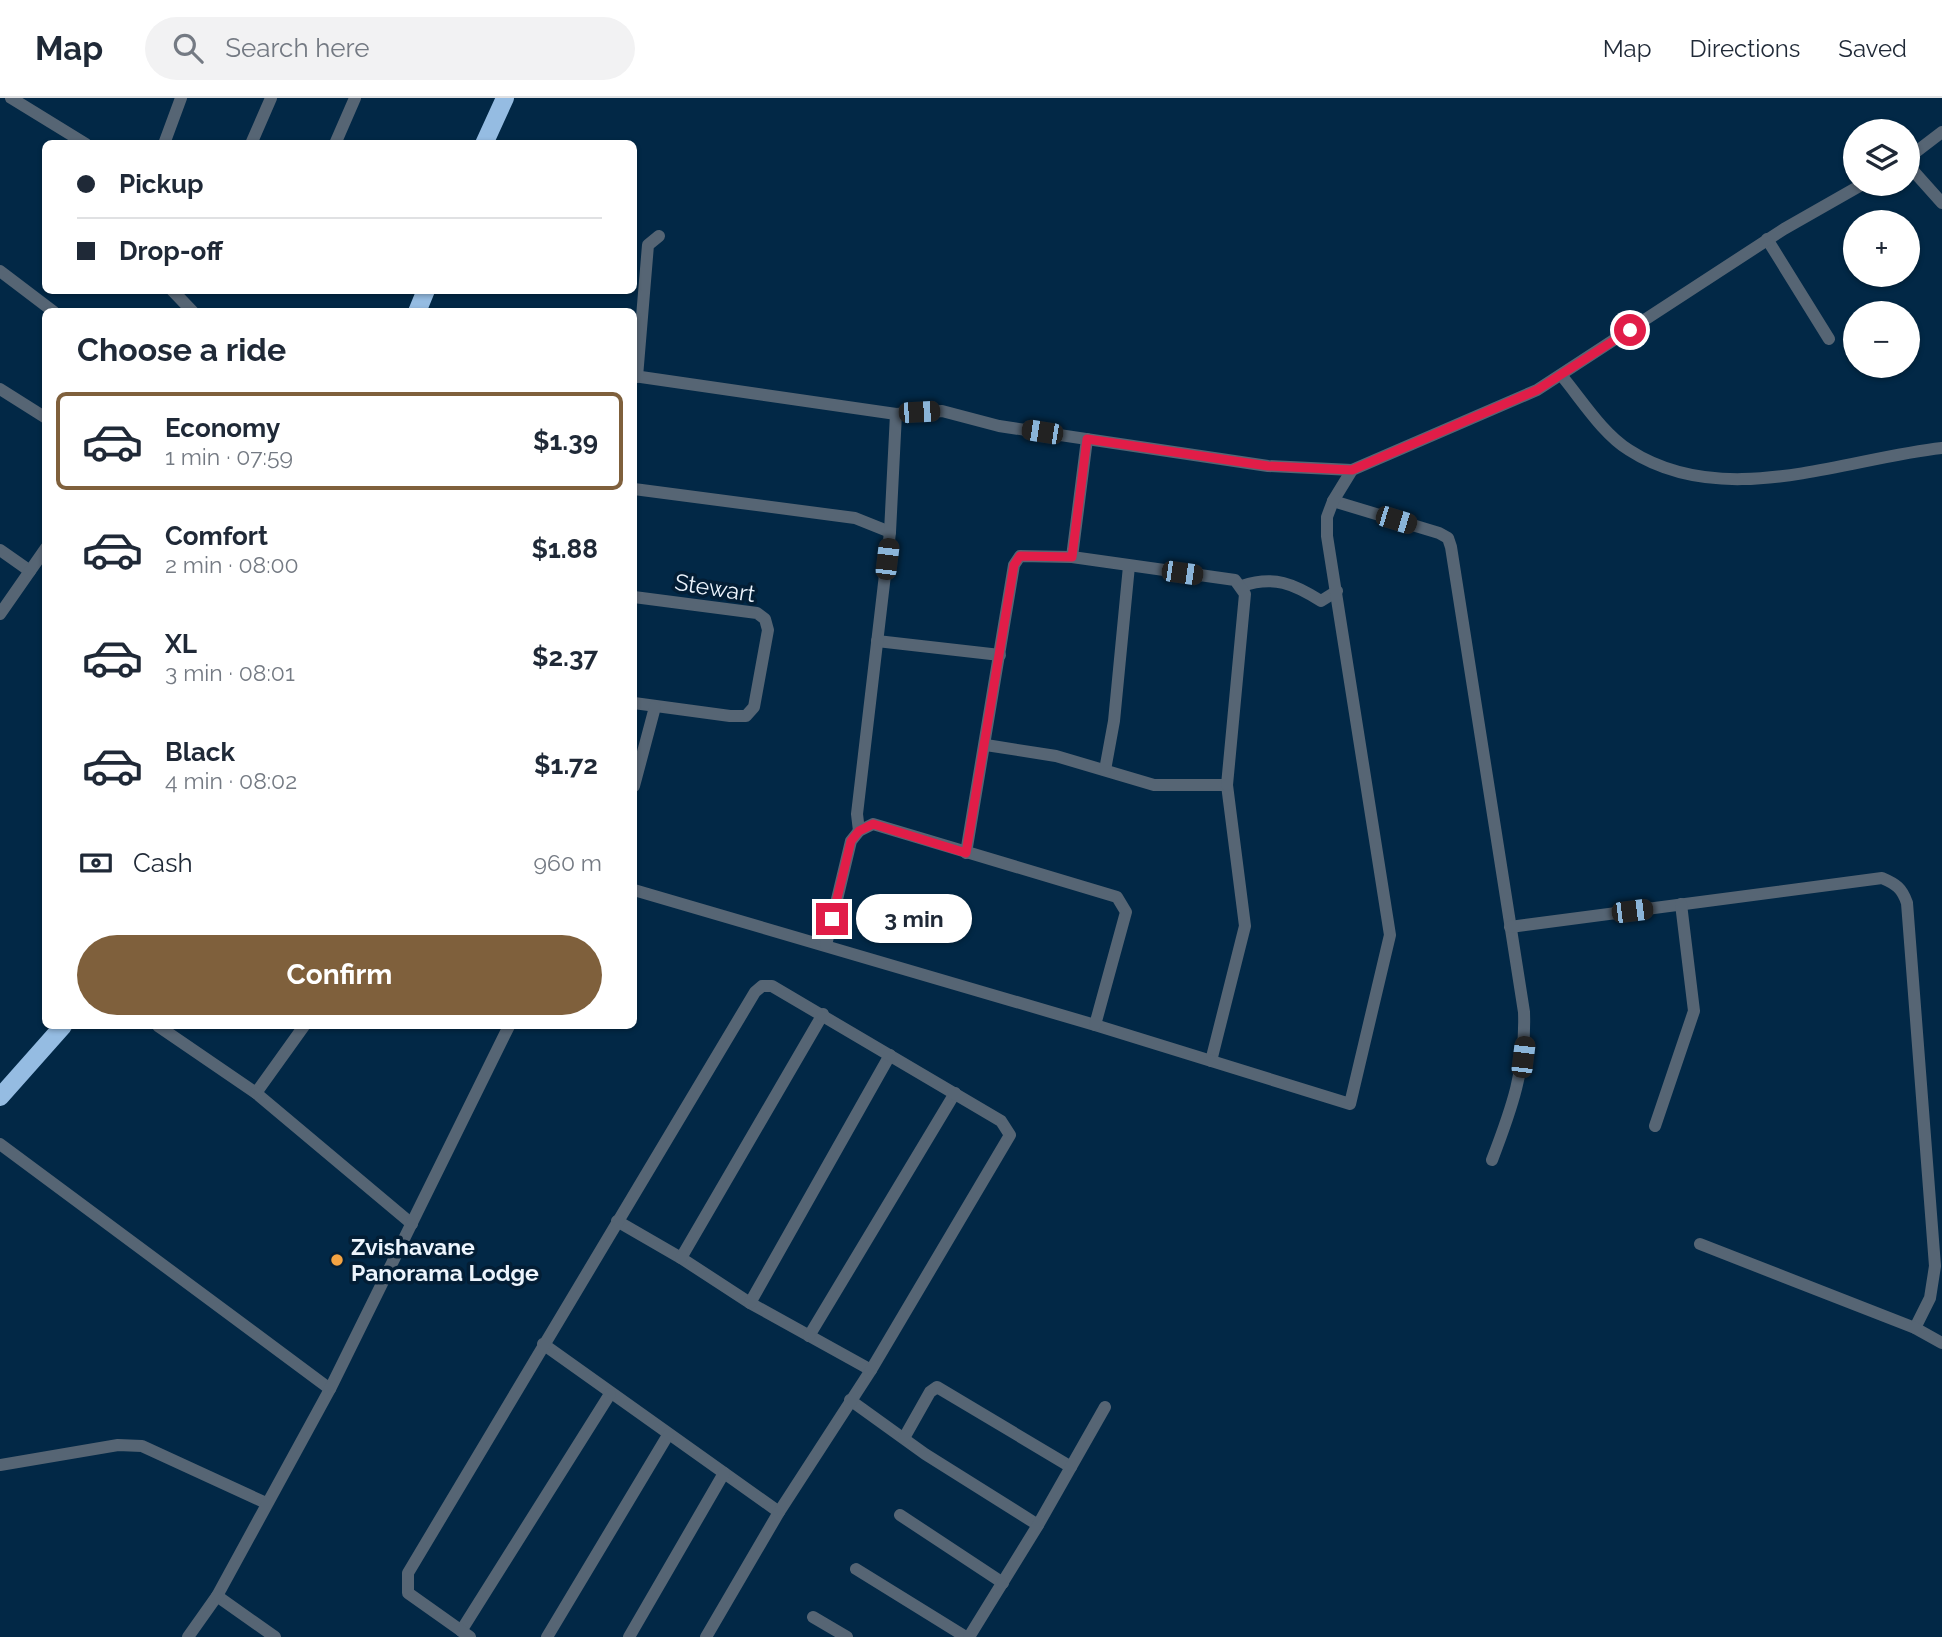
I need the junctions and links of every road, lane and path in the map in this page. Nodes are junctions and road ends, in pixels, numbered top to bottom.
1 (11, 98) edge
2 (181, 98) edge
3 (271, 98) edge
4 (355, 98) edge
5 (505, 98) edge
6 (1942, 132) edge
7 (79, 140) edge
8 (165, 140) edge
9 (253, 140) edge
10 (337, 140) edge
11 (486, 140) edge
12 (1920, 149) edge
13 (1920, 178) edge
14 (1843, 196) edge
15 (1942, 203) edge
16 (659, 236) dead end
17 (1768, 239) junction
18 (0, 271) edge
19 (177, 294) edge
20 (49, 308) edge
21 (189, 308) edge
22 (1829, 339) dead end
23 (637, 357) edge
24 (1561, 374) junction
25 (637, 377) edge
26 (0, 389) edge
27 (896, 414) junction
28 (42, 415) edge
29 (1087, 439) junction
30 (1942, 448) edge
31 (1352, 470) junction
32 (637, 489) edge
33 (1333, 502) junction
34 (890, 532) junction
35 (0, 550) edge
36 (42, 554) edge
37 (1072, 557) junction
38 (1129, 566) junction
39 (30, 571) junction
40 (1242, 586) junction
41 (1337, 591) junction
42 (637, 597) edge
43 (0, 614) edge
44 (877, 641) junction
45 (1000, 656) junction
46 (637, 704) edge
47 (655, 707) junction
48 (986, 745) junction
49 (1105, 770) junction
50 (637, 775) edge
51 (1227, 785) junction
52 (859, 831) junction
53 (966, 853) junction
54 (637, 891) edge
55 (1681, 905) junction
56 (1510, 927) junction
57 (826, 945) junction
58 (823, 1014) junction
59 (1095, 1025) junction
60 (60, 1029) edge
61 (162, 1029) edge
62 (302, 1029) edge
63 (508, 1029) edge
64 (890, 1055) junction
65 (1211, 1061) junction
66 (256, 1093) junction
67 (955, 1093) junction
68 (0, 1097) edge
69 (1655, 1126) dead end
70 (0, 1143) edge
71 (1492, 1160) dead end
72 (617, 1221) junction
73 (412, 1224) junction
74 (1700, 1244) dead end
75 (681, 1258) junction
76 (750, 1303) junction
77 (1915, 1328) junction
78 (809, 1336) junction
79 (1942, 1343) edge
80 (543, 1344) junction
81 (871, 1370) junction
82 (330, 1389) junction
83 (610, 1394) junction
84 (850, 1400) junction
85 (1105, 1407) dead end
86 (668, 1435) junction
87 (904, 1438) junction
88 (0, 1465) edge
89 (1071, 1467) junction
90 (724, 1473) junction
91 (266, 1503) junction
92 (779, 1512) junction
93 (900, 1515) dead end
94 (1038, 1525) junction
95 (856, 1569) dead end
96 (1003, 1583) junction
97 (217, 1596) junction
98 (813, 1617) dead end
99 (465, 1634) edge
100 (188, 1637) edge
101 (275, 1637) edge
102 (547, 1637) edge
103 (629, 1637) edge
104 (706, 1637) edge
105 (847, 1637) edge
106 (968, 1637) edge

1 - 7 street
2 - 8 street
3 - 9 street
4 - 10 street
5 - 11 highway
6 - 12 street
13 - 15 street
14 - 17 street
16 - 23 street
17 - 22 street
17 - 24 street
18 - 20 street
19 - 21 street
24 - 30 street
24 - 31 street
25 - 27 street
26 - 28 street
27 - 29 street
27 - 34 street
29 - 31 street
29 - 37 street
31 - 33 street
32 - 34 street
33 - 41 street
33 - 56 street
34 - 44 street
35 - 39 street
36 - 39 street
37 - 38 street
37 - 45 street
38 - 40 street
38 - 49 street
39 - 43 street
40 - 41 street
40 - 51 street
41 - 65 street
42 - 47 street, Stewart
44 - 45 street
44 - 52 street
45 - 48 street
46 - 47 street
47 - 50 street
48 - 49 street
48 - 53 street
49 - 51 street
51 - 65 street
52 - 53 street
52 - 57 street
53 - 59 street
54 - 57 street
55 - 56 street
55 - 69 street
55 - 77 street
56 - 71 street
57 - 59 street
58 - 64 street
58 - 72 street
58 - 75 street
59 - 65 street
60 - 68 highway
61 - 66 street
62 - 66 street
63 - 73 street
64 - 67 street
64 - 76 street
66 - 73 street
67 - 78 street
67 - 81 street
70 - 82 street
72 - 75 street
72 - 80 street
73 - 82 street
74 - 77 street
75 - 76 street
76 - 78 street
77 - 79 street
78 - 81 street
80 - 83 street
80 - 99 street
81 - 84 street
82 - 91 street
83 - 86 street
83 - 99 street
84 - 87 street
84 - 92 street
85 - 89 street
86 - 90 street
86 - 102 street
87 - 89 street
87 - 94 street
88 - 91 street
89 - 94 street
90 - 92 street
90 - 103 street
91 - 97 street
92 - 104 street
93 - 96 street
94 - 96 street
95 - 106 street
96 - 106 street
97 - 100 street
97 - 101 street
98 - 105 street

